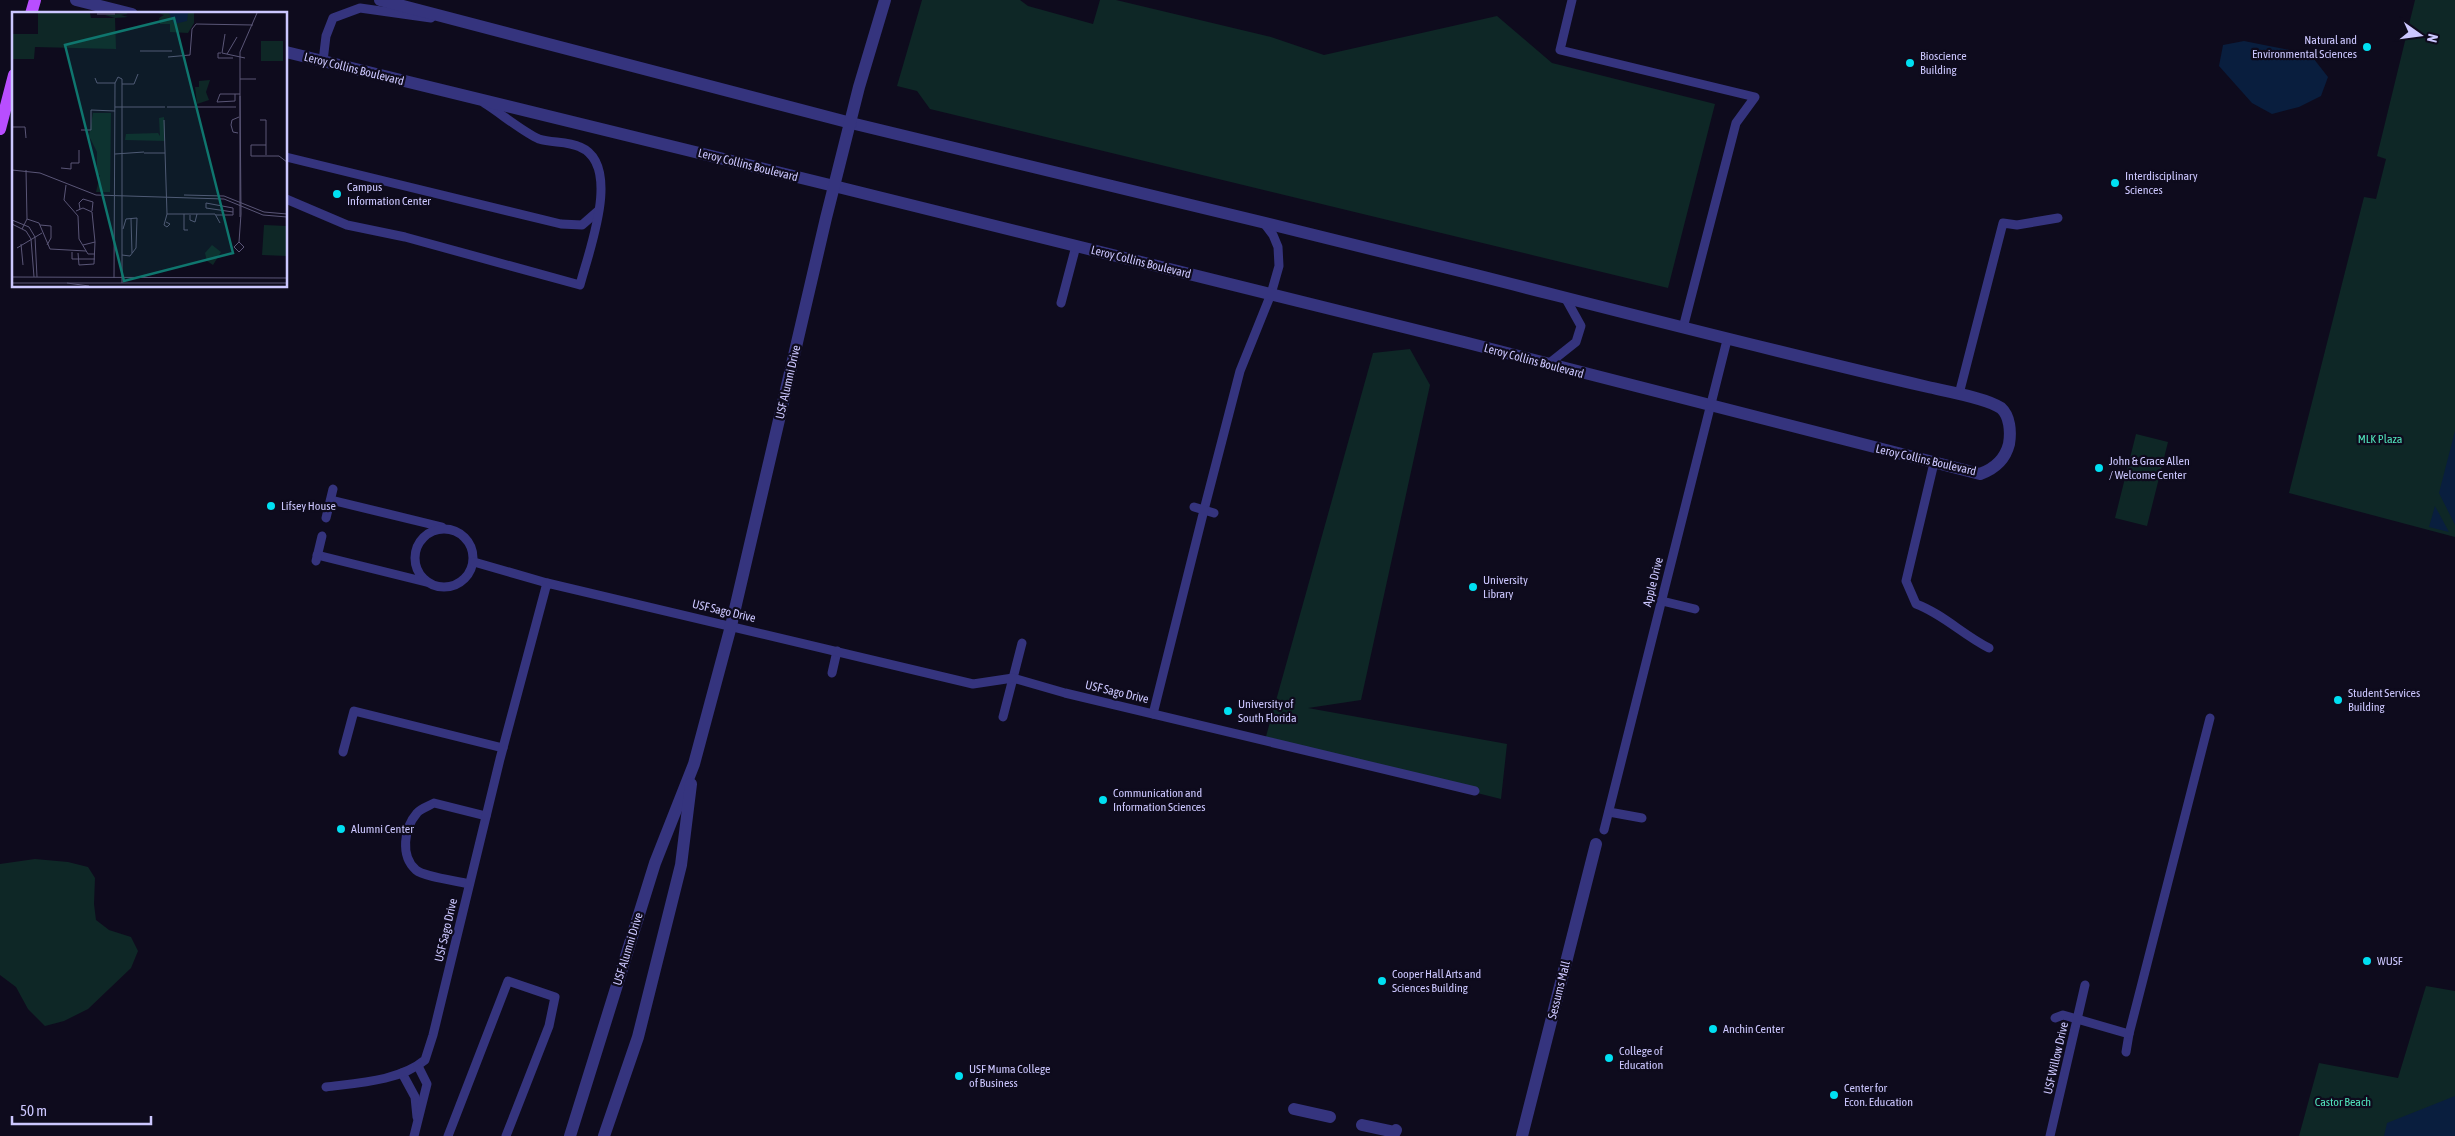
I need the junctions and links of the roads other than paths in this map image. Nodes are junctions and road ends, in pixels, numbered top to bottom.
1 (35, 0) edge
2 (76, 0) edge
3 (380, 0) edge
4 (885, 0) edge
5 (1572, 0) edge
6 (31, 12) edge
7 (124, 12) edge
8 (478, 25) junction
9 (288, 52) edge
10 (323, 61) junction
11 (12, 83) edge
12 (478, 98) junction
13 (850, 123) junction
14 (0, 129) edge
15 (288, 157) edge
16 (834, 186) junction
17 (288, 200) edge
18 (599, 211) junction
19 (2058, 218) dead end
20 (1264, 223) junction
21 (1076, 246) junction
22 (1271, 294) junction
23 (1566, 299) junction
24 (1061, 303) dead end
25 (1683, 328) junction
26 (1727, 340) junction
27 (1547, 365) junction
28 (1959, 394) junction
29 (1711, 406) junction
30 (1934, 463) junction
31 (334, 490) dead end
32 (331, 500) junction
33 (1194, 507) dead end
34 (1204, 510) junction
35 (1214, 513) dead end
36 (326, 518) dead end
37 (445, 528) junction
38 (322, 536) dead end
39 (474, 562) junction
40 (429, 583) junction
41 (547, 583) junction
42 (1662, 601) junction
43 (1695, 609) dead end
44 (731, 626) junction
45 (1022, 643) dead end
46 (1989, 648) dead end
47 (837, 651) junction
48 (832, 673) dead end
49 (1013, 678) junction
50 (1153, 714) junction
51 (1003, 717) dead end
52 (2210, 718) dead end
53 (503, 748) junction
54 (344, 752) dead end
55 (694, 764) junction
56 (1475, 791) dead end
57 (1609, 812) junction
58 (486, 816) junction
59 (1642, 818) dead end
60 (1604, 830) dead end
61 (1596, 844) dead end
62 (469, 884) junction
63 (2085, 985) dead end
64 (2056, 1018) dead end
65 (2078, 1019) junction
66 (2129, 1034) junction
67 (2126, 1052) dead end
68 (418, 1066) junction
69 (402, 1073) junction
70 (326, 1087) dead end
71 (1294, 1109) dead end
72 (1330, 1117) dead end
73 (1362, 1125) dead end
74 (1396, 1130) dead end
75 (416, 1132) edge
76 (448, 1136) edge
77 (506, 1136) edge
78 (570, 1136) edge
79 (604, 1136) edge
80 (1522, 1136) edge
81 (2050, 1136) edge

1 - 6 main road
2 - 7 street
3 - 8 street, Leroy Collins Boulevard
4 - 13 street, USF Alumni Drive
5 - 25 lane
8 - 10 lane
8 - 13 street, Leroy Collins Boulevard
9 - 10 street, Leroy Collins Boulevard
10 - 12 street, Leroy Collins Boulevard
11 - 14 main road
12 - 16 street, Leroy Collins Boulevard
12 - 18 lane
13 - 16 street, USF Alumni Drive
13 - 20 street, Leroy Collins Boulevard
15 - 18 lane
16 - 21 street, Leroy Collins Boulevard
16 - 44 street, USF Alumni Drive
17 - 18 lane
19 - 28 lane
20 - 22 lane
20 - 23 street, Leroy Collins Boulevard
21 - 22 street, Leroy Collins Boulevard
21 - 24 lane
22 - 27 street, Leroy Collins Boulevard
22 - 34 lane
23 - 25 street, Leroy Collins Boulevard
23 - 27 lane
25 - 26 street, Leroy Collins Boulevard
26 - 28 street, Leroy Collins Boulevard
26 - 29 lane, Apple Drive
27 - 29 street, Leroy Collins Boulevard
28 - 30 street, Leroy Collins Boulevard
29 - 30 street, Leroy Collins Boulevard
29 - 42 lane, Apple Drive
30 - 46 lane
31 - 32 lane
32 - 36 lane
32 - 37 lane
33 - 34 lane
34 - 35 lane
34 - 50 lane
37 - 39 lane
37 - 40 lane
38 - 40 lane
39 - 40 lane
39 - 41 lane
41 - 44 lane, USF Sago Drive
41 - 53 lane, USF Sago Drive
42 - 43 lane
42 - 57 lane, Apple Drive
44 - 47 lane, USF Sago Drive
44 - 55 street, USF Alumni Drive
45 - 49 lane
47 - 48 lane
47 - 49 lane, USF Sago Drive
49 - 50 lane, USF Sago Drive
49 - 51 lane
50 - 56 lane, USF Sago Drive
52 - 66 lane
53 - 54 lane
53 - 58 lane, USF Sago Drive
55 - 78 street, USF Alumni Drive
55 - 79 street, USF Alumni Drive
57 - 59 lane
57 - 60 lane, Apple Drive
58 - 62 lane, USF Sago Drive
58 - 62 lane
61 - 80 street, Sessums Mall
62 - 68 lane, USF Sago Drive
63 - 65 lane, USF Willow Drive
64 - 65 lane
65 - 66 lane
65 - 81 lane, USF Willow Drive
66 - 67 lane
68 - 69 lane
68 - 75 lane
69 - 70 lane
69 - 75 lane
71 - 72 street
73 - 74 street
76 - 77 lane

